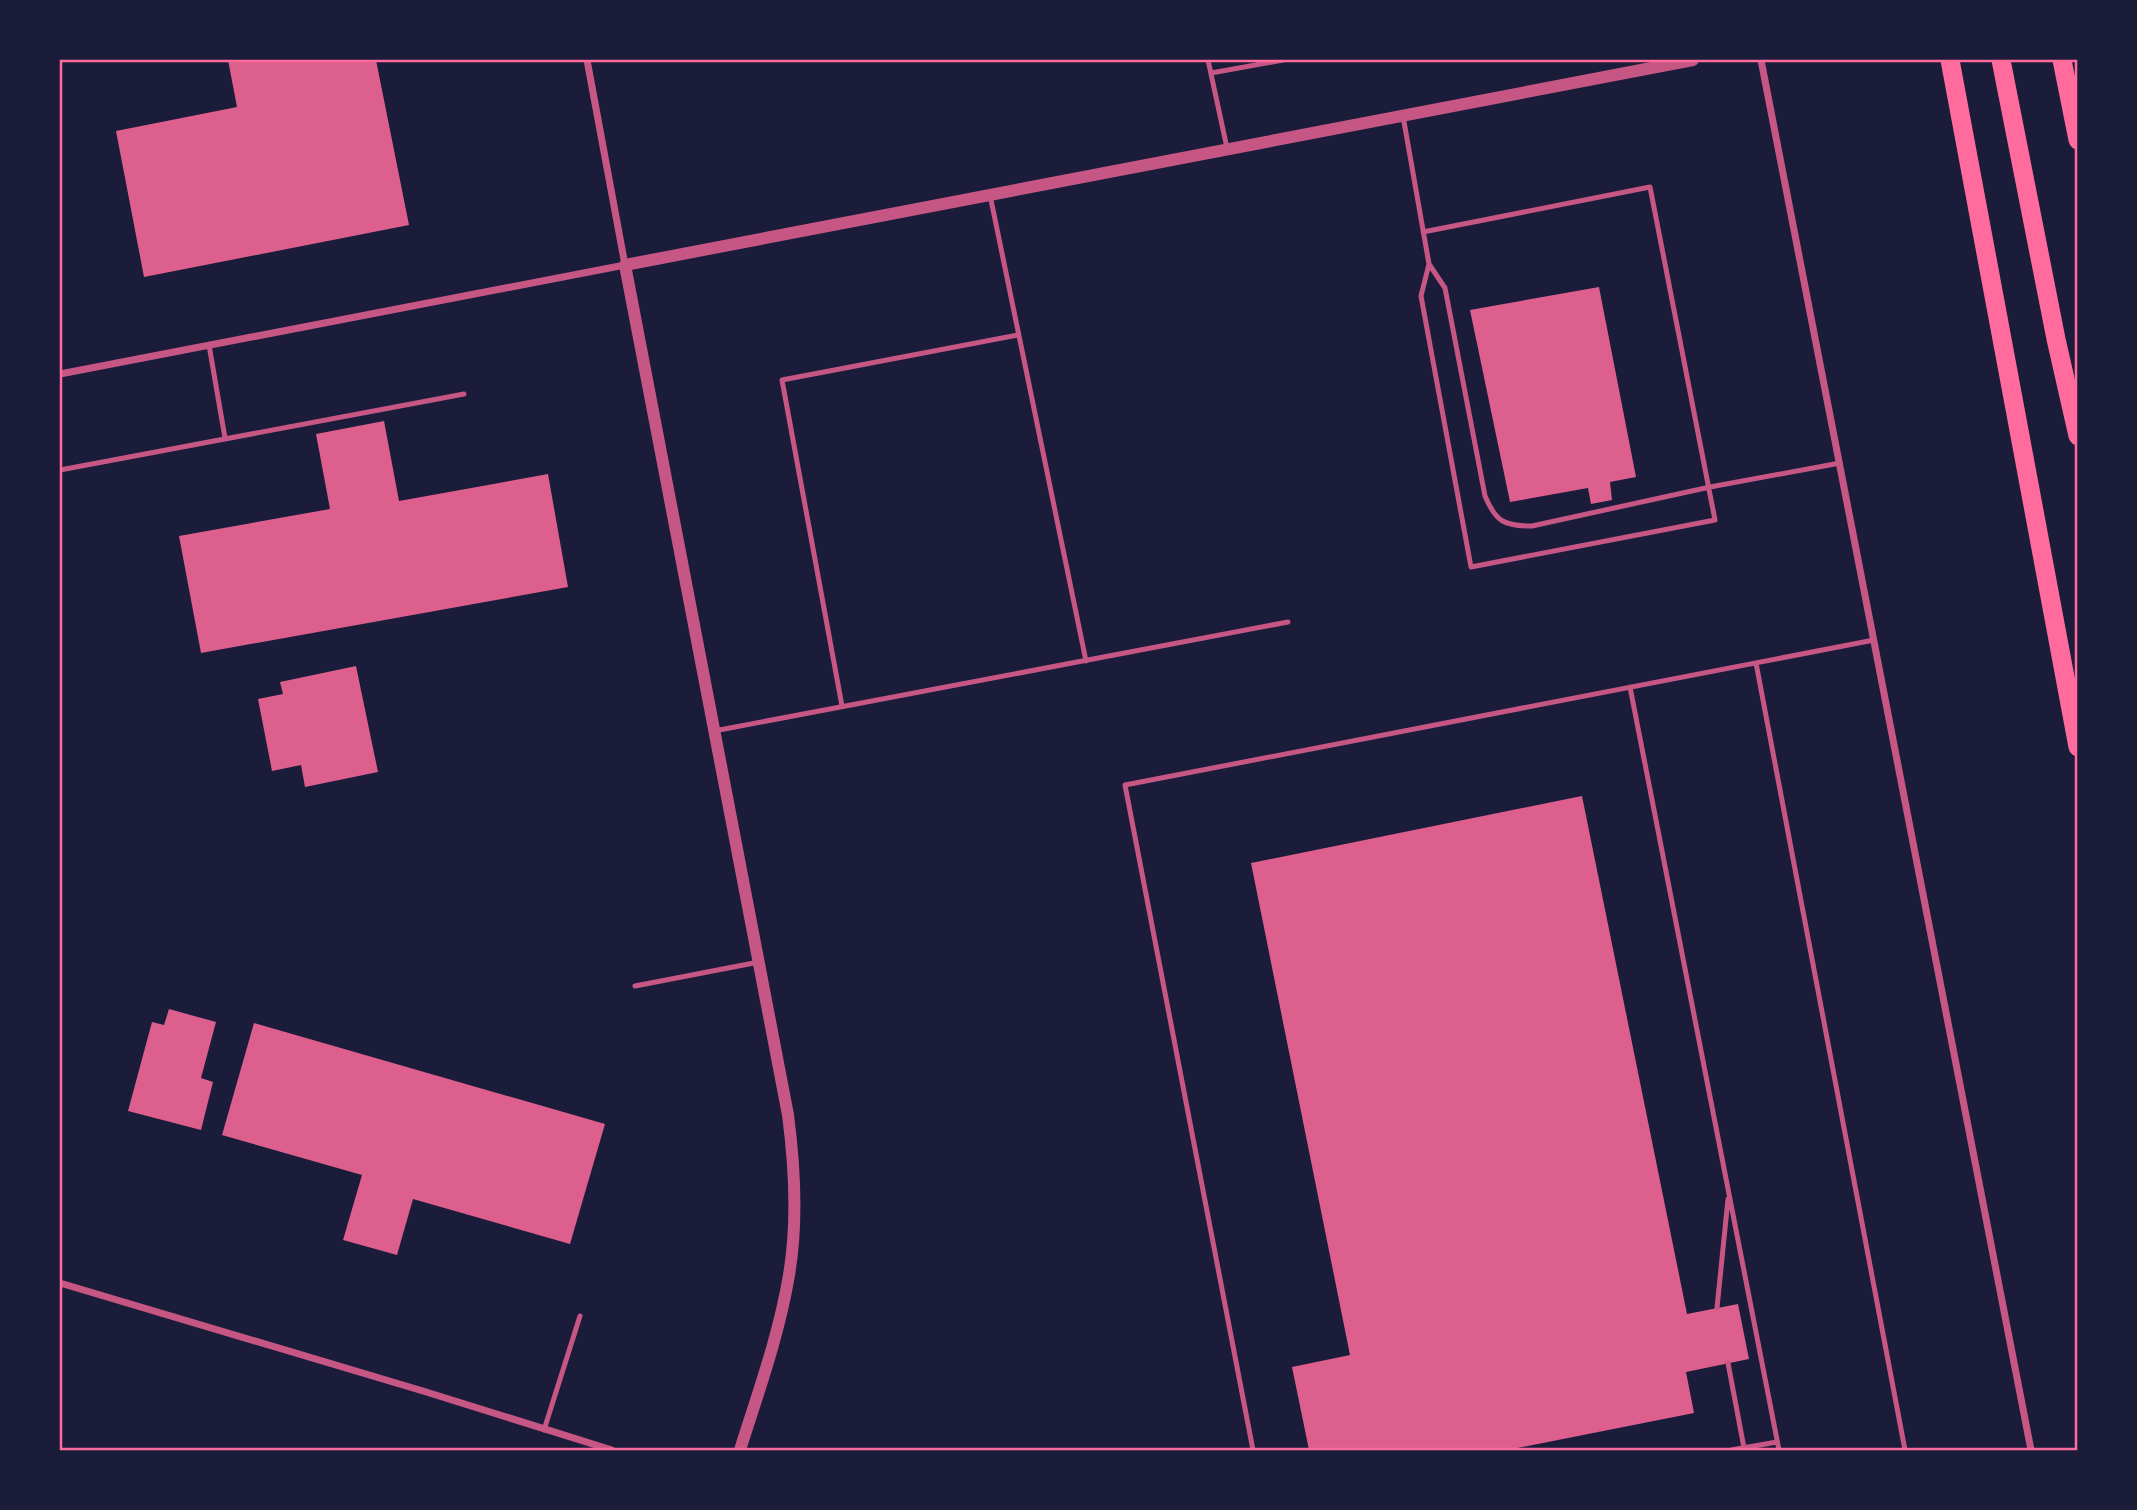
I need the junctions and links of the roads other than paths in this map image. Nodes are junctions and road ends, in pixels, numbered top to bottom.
1 (587, 60) edge
2 (1208, 60) edge
3 (1283, 60) edge
4 (1693, 60) edge
5 (1761, 60) edge
6 (1950, 60) edge
7 (2001, 60) edge
8 (2062, 60) edge
9 (1645, 64) edge
10 (1211, 73) junction
11 (1403, 115) junction
12 (2077, 140) edge
13 (1227, 148) junction
14 (990, 195) junction
15 (1423, 232) junction
16 (1429, 264) junction
17 (625, 265) junction
18 (1018, 335) junction
19 (209, 345) junction
20 (60, 374) edge
21 (464, 394) dead end
22 (2077, 436) edge
23 (225, 438) junction
24 (1840, 463) junction
25 (60, 470) edge
26 (1710, 487) junction
27 (1289, 622) dead end
28 (1874, 640) junction
29 (1086, 661) junction
30 (1756, 663) junction
31 (1630, 687) junction
32 (842, 706) junction
33 (714, 731) junction
34 (2077, 747) edge
35 (759, 962) junction
36 (635, 986) dead end
37 (1729, 1193) junction
38 (60, 1283) edge
39 (1717, 1308) dead end
40 (580, 1316) dead end
41 (1728, 1363) dead end
42 (544, 1431) junction
43 (1777, 1442) junction
44 (1744, 1448) junction
45 (612, 1451) edge
46 (740, 1451) edge
47 (1253, 1451) edge
48 (1731, 1451) edge
49 (1779, 1451) edge
50 (1905, 1451) edge
51 (2031, 1451) edge

1 - 17 street
2 - 10 lane
3 - 10 lane
4 - 9 street
5 - 24 street
6 - 34 highway
7 - 22 highway
8 - 12 highway
9 - 11 street
10 - 13 lane
11 - 13 street
11 - 15 lane
13 - 14 street
14 - 17 street
14 - 18 lane
15 - 16 lane
15 - 26 lane
16 - 26 lane
16 - 26 lane
17 - 19 street
17 - 33 street
18 - 29 lane
18 - 32 lane
19 - 20 street
19 - 23 lane
21 - 23 lane
23 - 25 lane
24 - 26 lane
24 - 28 street
27 - 29 lane
28 - 30 lane
28 - 51 street
29 - 32 lane
30 - 31 lane
30 - 50 lane
31 - 37 lane
31 - 47 lane
32 - 33 lane
33 - 35 street
35 - 36 lane
35 - 46 street
37 - 39 lane
37 - 43 lane
38 - 42 street
40 - 42 lane
41 - 44 lane
42 - 45 street
43 - 44 lane
43 - 49 lane
44 - 48 lane

